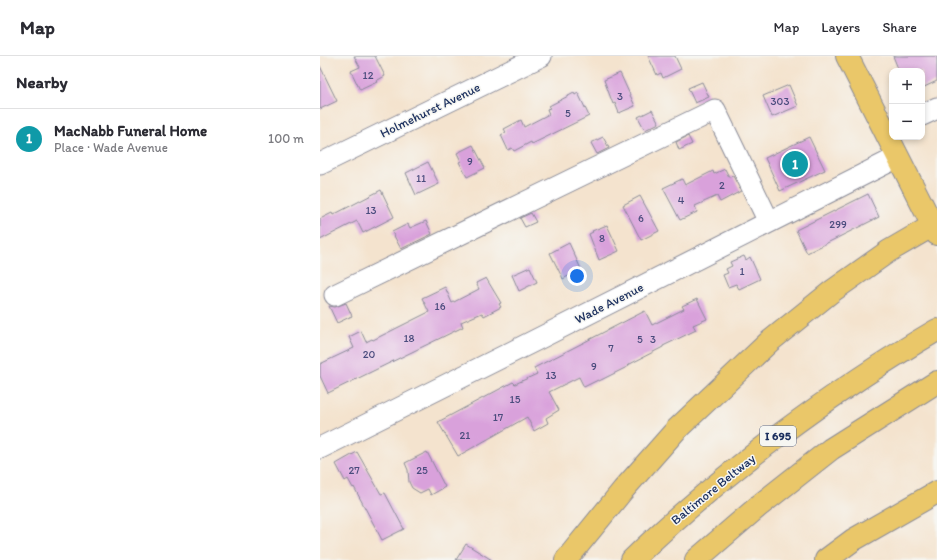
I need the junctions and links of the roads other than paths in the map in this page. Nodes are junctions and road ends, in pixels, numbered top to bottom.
1 (541, 56) edge
2 (847, 56) edge
3 (937, 108) edge
4 (925, 114) edge
5 (888, 129) edge
6 (898, 157) junction
7 (320, 164) edge
8 (769, 222) junction
9 (936, 227) edge
10 (335, 295) dead end
11 (937, 330) edge
12 (937, 382) edge
13 (320, 448) edge
14 (937, 492) edge
15 (566, 560) edge
16 (632, 560) edge
17 (696, 560) edge
18 (826, 560) edge

1 - 7 street, Holmehurst Avenue
2 - 5 main road
3 - 4 street
5 - 6 main road
6 - 8 street, Wade Avenue
6 - 9 main road
8 - 10 street
8 - 13 street, Wade Avenue
9 - 15 main road
11 - 16 main road, Baltimore Beltway / I 695
12 - 17 main road
14 - 18 main road

